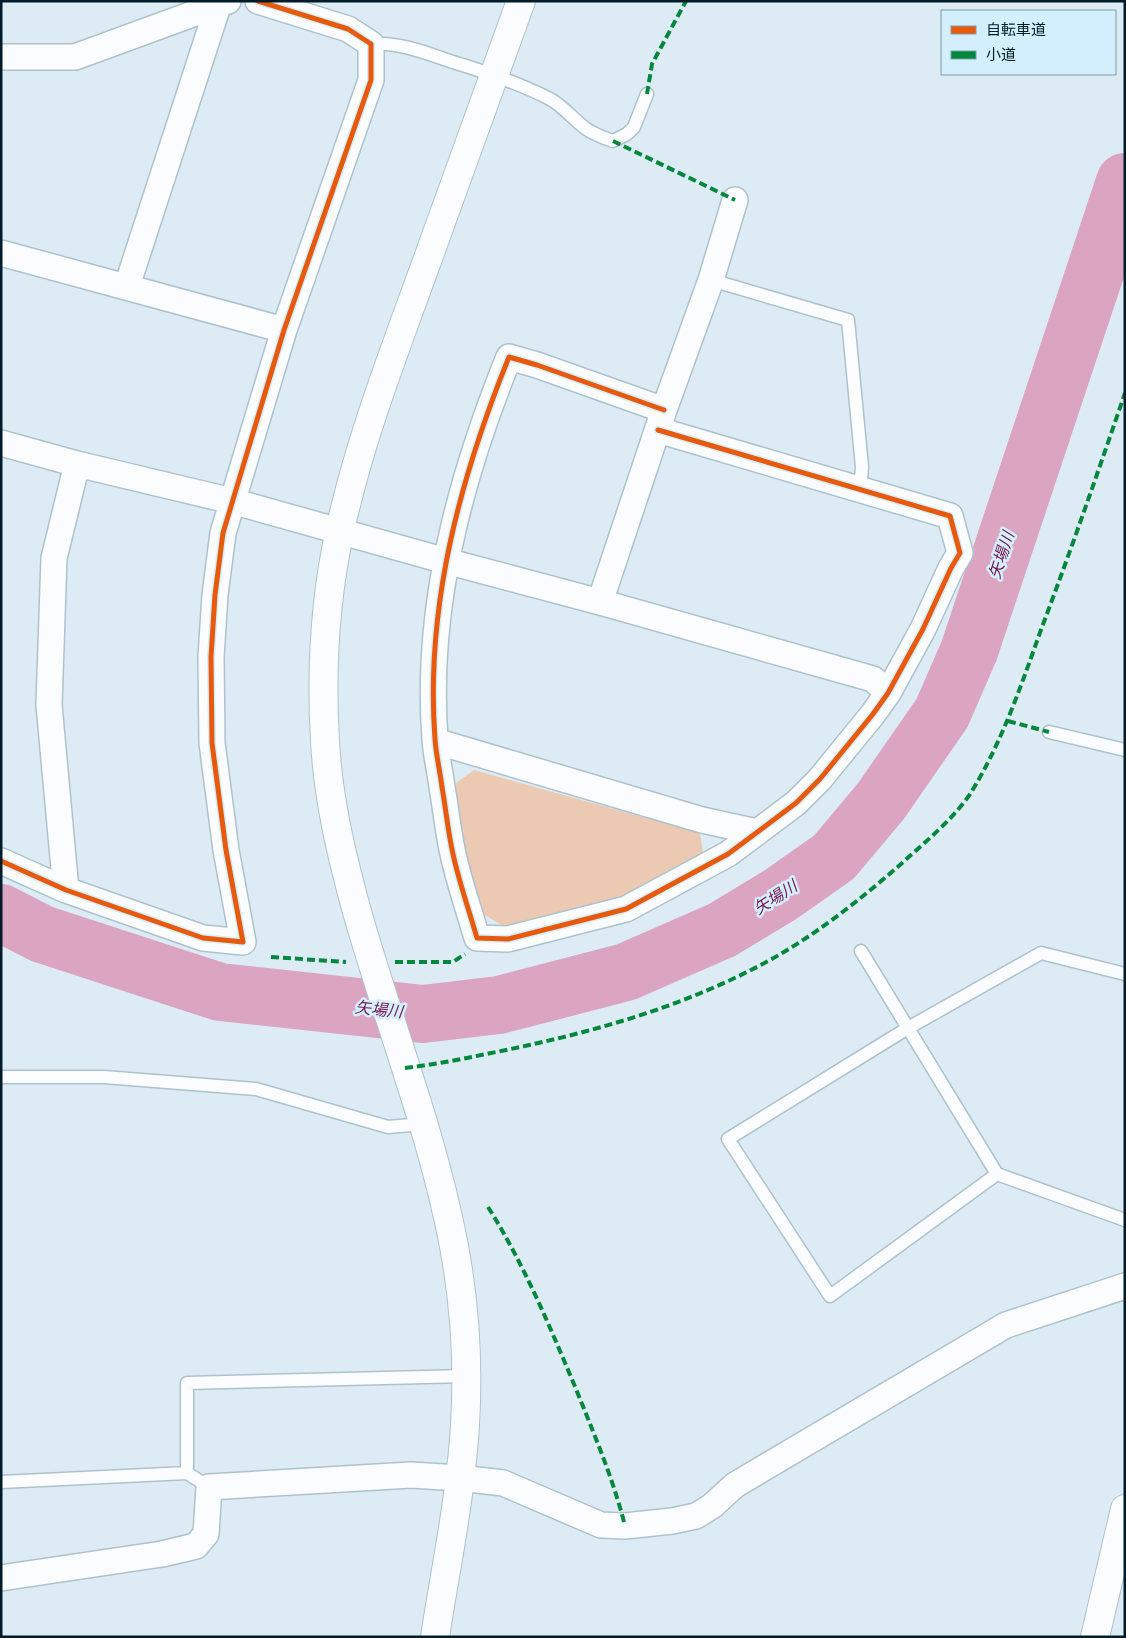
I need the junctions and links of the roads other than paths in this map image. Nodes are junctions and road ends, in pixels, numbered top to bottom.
1 (258, 1) edge
2 (521, 1) edge
3 (223, 4) edge
4 (371, 44) junction
5 (1, 57) edge
6 (494, 75) junction
7 (647, 94) dead end
8 (735, 200) dead end
9 (1, 253) edge
10 (711, 280) junction
11 (127, 286) junction
12 (284, 330) junction
13 (661, 420) junction
14 (1, 443) edge
15 (78, 464) junction
16 (860, 491) junction
17 (232, 500) junction
18 (339, 531) junction
19 (446, 561) junction
20 (600, 602) junction
21 (888, 693) junction
22 (1049, 732) dead end
23 (435, 741) junction
24 (1125, 750) edge
25 (757, 832) junction
26 (1, 861) edge
27 (66, 890) junction
28 (861, 951) dead end
29 (1125, 974) edge
30 (908, 1028) junction
31 (1, 1077) edge
32 (423, 1124) junction
33 (998, 1174) junction
34 (1125, 1220) edge
35 (1125, 1286) edge
36 (466, 1376) junction
37 (187, 1473) junction
38 (460, 1478) junction
39 (1, 1482) edge
40 (209, 1487) junction
41 (1125, 1509) edge
42 (1, 1578) edge
43 (435, 1637) edge
44 (1095, 1637) edge

1 - 4 street
2 - 6 main road
3 - 5 street
3 - 11 street
4 - 6 lane
4 - 12 street
6 - 7 lane
6 - 18 main road
8 - 10 street
9 - 11 street
10 - 13 street
10 - 16 lane
11 - 12 street
12 - 17 street
13 - 16 street
13 - 19 street
13 - 20 street
14 - 15 street
15 - 17 street
15 - 27 street
16 - 21 street
17 - 18 street
17 - 27 street
18 - 19 street
18 - 32 main road
19 - 20 street
19 - 23 street
20 - 21 street
21 - 25 street
22 - 24 lane
23 - 25 street
23 - 25 street
26 - 27 street
28 - 30 lane
29 - 30 lane
30 - 33 lane
30 - 33 lane
31 - 32 lane
32 - 36 main road
33 - 34 lane
35 - 38 street
36 - 37 lane
36 - 38 main road
37 - 39 lane
37 - 40 lane
38 - 40 street
38 - 43 main road
40 - 42 street
41 - 44 main road

